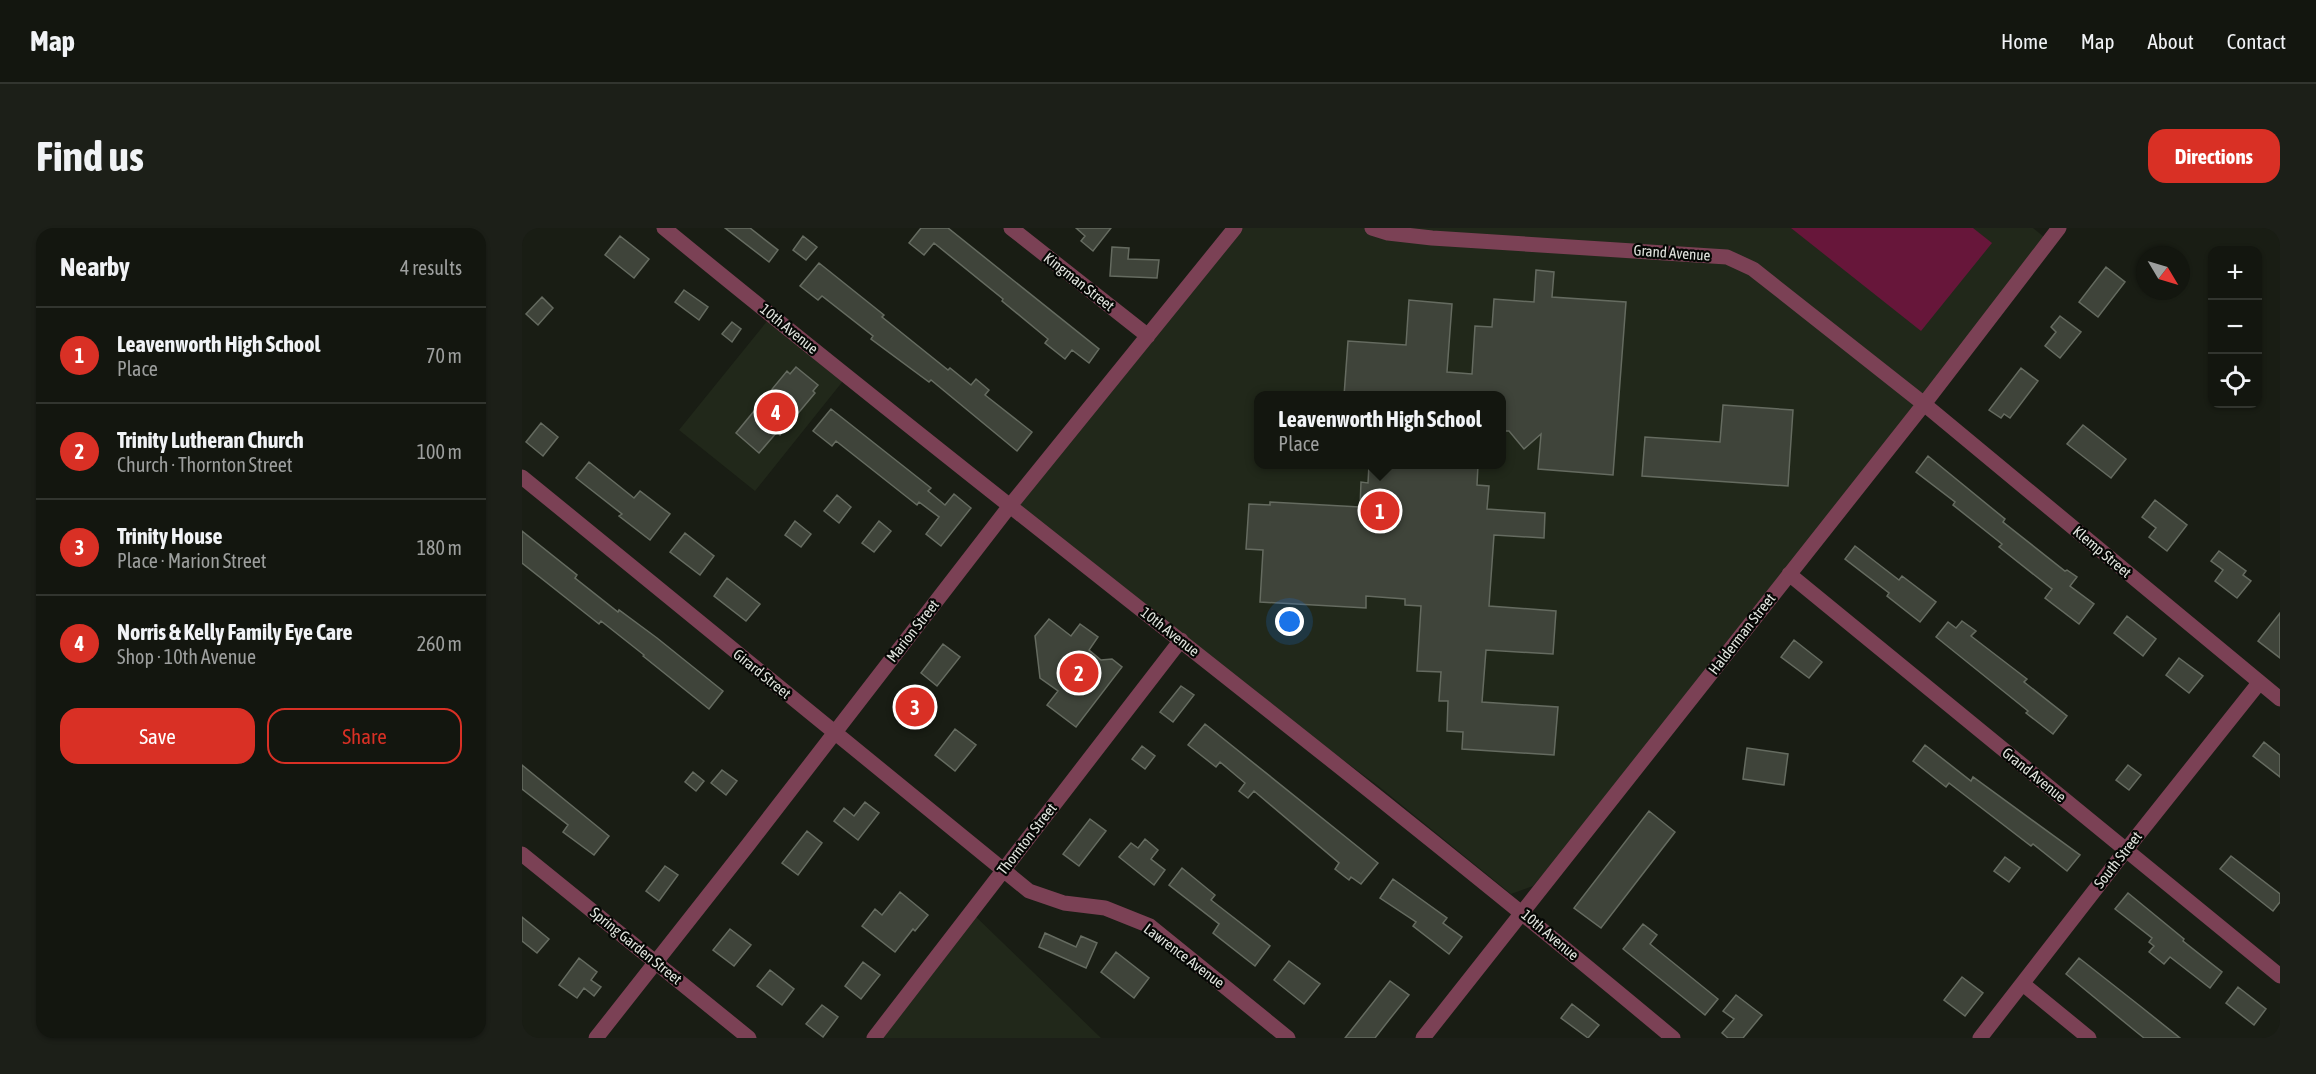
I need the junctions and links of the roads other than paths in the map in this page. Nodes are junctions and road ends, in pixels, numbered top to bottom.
1 (1011, 228) edge
2 (1235, 228) edge
3 (1372, 228) edge
4 (2059, 228) edge
5 (675, 231) edge
6 (1148, 336) junction
7 (1924, 404) junction
8 (522, 477) edge
9 (1009, 507) junction
10 (1789, 574) junction
11 (1181, 640) junction
12 (2259, 683) junction
13 (2280, 699) edge
14 (834, 732) junction
15 (2126, 850) junction
16 (522, 854) edge
17 (1002, 871) junction
18 (1523, 913) junction
19 (655, 962) junction
20 (2280, 976) edge
21 (2023, 984) junction
22 (596, 1038) edge
23 (749, 1038) edge
24 (874, 1038) edge
25 (1288, 1038) edge
26 (1423, 1038) edge
27 (1673, 1038) edge
28 (1980, 1038) edge
29 (2089, 1038) edge

1 - 6 street, Kingman Street
2 - 6 street, Marion Street
3 - 7 street, Grand Avenue
4 - 7 street, Halderman Street
5 - 9 street, 10th Avenue
6 - 9 street, Marion Street
7 - 10 street, Halderman Street
7 - 12 street, Klemp Street
8 - 14 street, Girard Street
9 - 11 street, 10th Avenue
9 - 14 street, Marion Street
10 - 15 street, Grand Avenue
10 - 18 street, Halderman Street
11 - 17 street, Thornton Street
11 - 18 street, 10th Avenue
12 - 13 street, Klemp Street
12 - 15 street, South Street
14 - 17 street, Girard Street
14 - 19 street, Marion Street
15 - 20 street, Grand Avenue
15 - 21 street, South Street
16 - 19 street, Spring Garden Street
17 - 24 street, Thornton Street
17 - 25 street, Lawrence Avenue
18 - 26 street, Halderman Street
18 - 27 street, 10th Avenue
19 - 22 street, Marion Street
19 - 23 street, Spring Garden Street
21 - 28 street, South Street
21 - 29 street

